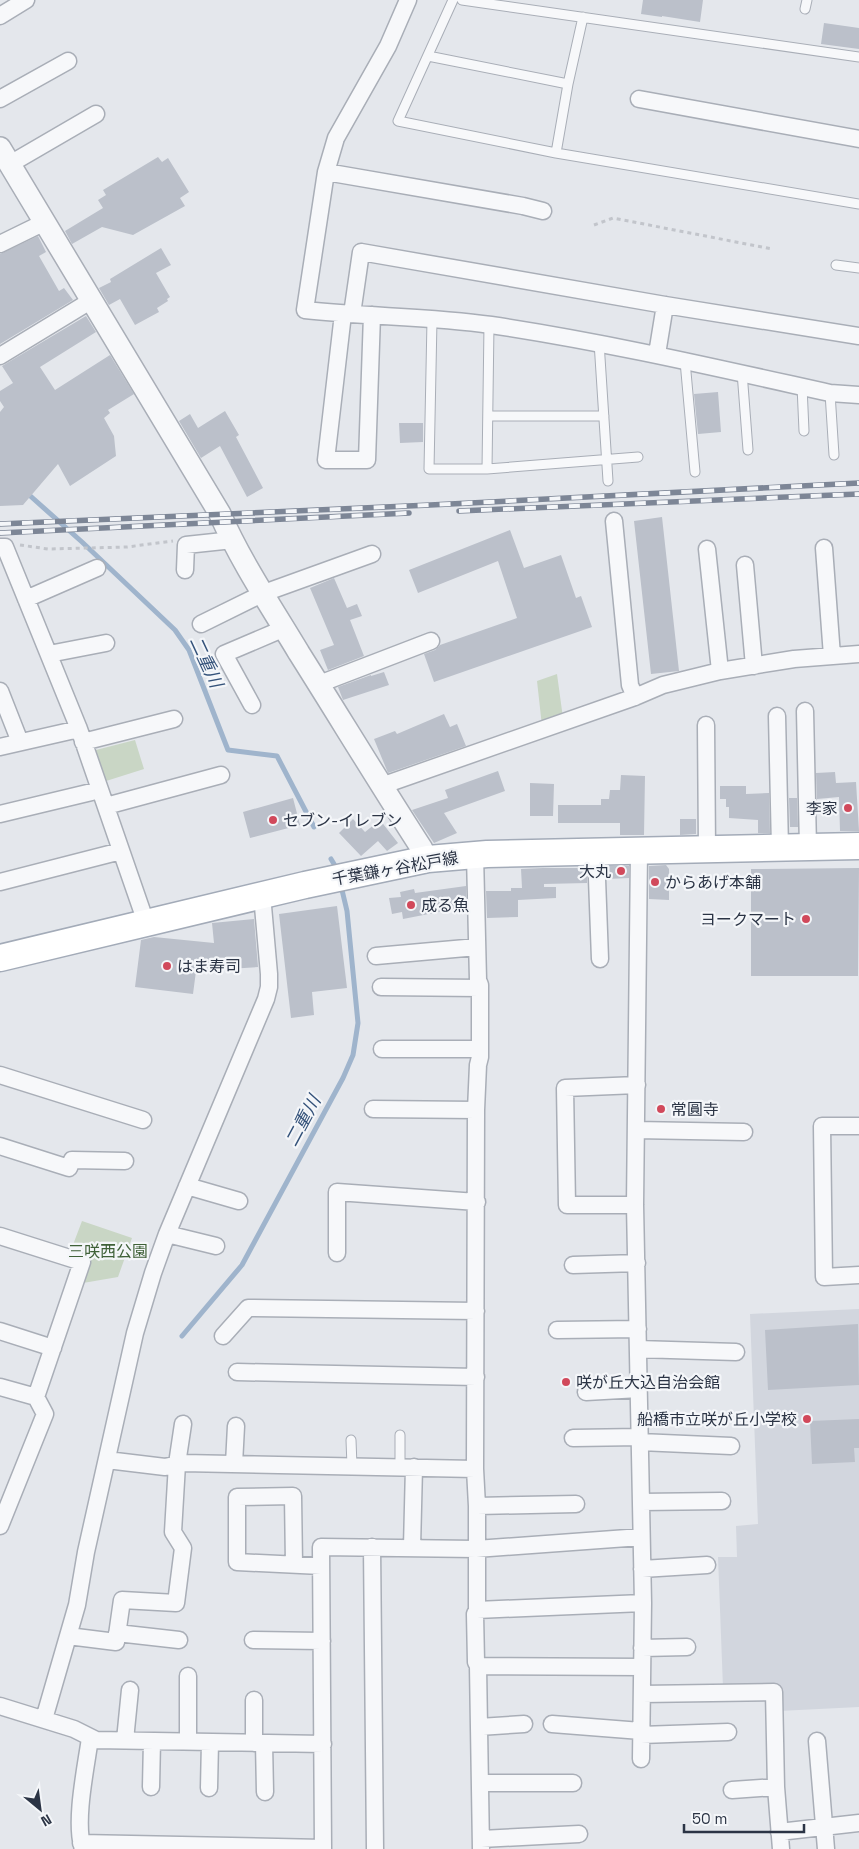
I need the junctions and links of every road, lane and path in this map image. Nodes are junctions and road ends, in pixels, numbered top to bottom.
1 (26, 0) edge
2 (408, 0) edge
3 (453, 0) edge
4 (462, 0) edge
5 (0, 16) edge
6 (583, 17) junction
7 (428, 56) junction
8 (859, 56) edge
9 (68, 61) dead end
10 (568, 84) junction
11 (0, 99) edge
12 (639, 99) dead end
13 (96, 114) dead end
14 (859, 139) edge
15 (556, 153) junction
16 (5, 156) edge
17 (326, 172) junction
18 (859, 204) edge
19 (543, 211) dead end
20 (45, 222) junction
21 (594, 224) dead end
22 (0, 244) edge
23 (772, 249) dead end
24 (836, 265) dead end
25 (859, 268) edge
26 (92, 300) junction
27 (665, 304) junction
28 (347, 314) junction
29 (372, 316) junction
30 (432, 320) junction
31 (489, 325) junction
32 (859, 336) edge
33 (599, 342) junction
34 (657, 354) junction
35 (0, 356) edge
36 (685, 361) junction
37 (742, 372) junction
38 (802, 386) junction
39 (830, 392) junction
40 (859, 395) edge
41 (488, 416) junction
42 (604, 416) junction
43 (804, 431) dead end
44 (748, 450) dead end
45 (834, 455) dead end
46 (638, 457) dead end
47 (607, 458) junction
48 (488, 469) junction
49 (695, 472) dead end
50 (608, 481) dead end
51 (614, 521) dead end
52 (233, 540) junction
53 (186, 545) junction
54 (2, 547) edge
55 (824, 548) dead end
56 (706, 549) dead end
57 (372, 554) dead end
58 (745, 565) dead end
59 (97, 568) dead end
60 (185, 570) dead end
61 (264, 593) junction
62 (26, 599) junction
63 (201, 624) dead end
64 (285, 628) junction
65 (431, 641) dead end
66 (106, 643) dead end
67 (49, 654) junction
68 (859, 654) edge
69 (832, 656) junction
70 (754, 666) junction
71 (720, 671) junction
72 (319, 684) junction
73 (0, 691) edge
74 (635, 697) junction
75 (252, 705) dead end
76 (805, 711) dead end
77 (777, 716) dead end
78 (174, 720) dead end
79 (706, 725) dead end
80 (81, 735) junction
81 (20, 742) junction
82 (0, 747) edge
83 (221, 775) dead end
84 (381, 786) junction
85 (100, 790) junction
86 (106, 806) junction
87 (0, 814) edge
88 (859, 846) edge
89 (808, 847) junction
90 (780, 848) junction
91 (707, 849) junction
92 (121, 851) junction
93 (639, 851) junction
94 (596, 852) junction
95 (425, 854) junction
96 (474, 855) junction
97 (0, 882) edge
98 (262, 895) junction
99 (144, 917) junction
100 (477, 947) junction
101 (376, 956) dead end
102 (0, 958) edge
103 (600, 959) dead end
104 (381, 987) dead end
105 (480, 988) junction
106 (382, 1049) dead end
107 (480, 1049) junction
108 (0, 1074) edge
109 (637, 1085) junction
110 (373, 1109) dead end
111 (476, 1110) junction
112 (143, 1120) dead end
113 (859, 1126) edge
114 (636, 1130) junction
115 (744, 1132) dead end
116 (0, 1146) edge
117 (125, 1161) dead end
118 (187, 1186) junction
119 (239, 1201) dead end
120 (477, 1202) junction
121 (635, 1206) junction
122 (167, 1234) junction
123 (0, 1236) edge
124 (216, 1246) dead end
125 (337, 1253) dead end
126 (637, 1263) junction
127 (573, 1265) dead end
128 (859, 1275) edge
129 (476, 1311) junction
130 (638, 1329) junction
131 (557, 1330) dead end
132 (0, 1331) edge
133 (223, 1336) dead end
134 (53, 1348) junction
135 (638, 1349) junction
136 (736, 1352) dead end
137 (237, 1372) dead end
138 (476, 1377) junction
139 (0, 1387) edge
140 (639, 1389) junction
141 (586, 1392) dead end
142 (36, 1397) junction
143 (183, 1424) dead end
144 (236, 1426) dead end
145 (400, 1435) dead end
146 (573, 1438) dead end
147 (640, 1439) junction
148 (351, 1440) dead end
149 (731, 1446) dead end
150 (107, 1460) junction
151 (177, 1464) junction
152 (234, 1464) junction
153 (352, 1466) junction
154 (407, 1467) junction
155 (475, 1469) junction
156 (722, 1501) dead end
157 (641, 1502) junction
158 (576, 1504) dead end
159 (477, 1506) junction
160 (0, 1526) edge
161 (642, 1537) junction
162 (372, 1547) junction
163 (412, 1548) junction
164 (476, 1549) junction
165 (294, 1564) junction
166 (708, 1565) dead end
167 (321, 1566) junction
168 (642, 1569) junction
169 (643, 1603) junction
170 (477, 1610) junction
171 (117, 1633) junction
172 (68, 1636) junction
173 (179, 1640) dead end
174 (253, 1640) dead end
175 (322, 1641) junction
176 (687, 1647) dead end
177 (642, 1648) junction
178 (478, 1666) junction
179 (642, 1667) junction
180 (188, 1676) dead end
181 (130, 1690) dead end
182 (642, 1694) junction
183 (254, 1700) dead end
184 (0, 1706) edge
185 (44, 1719) junction
186 (524, 1724) dead end
187 (552, 1724) dead end
188 (479, 1727) junction
189 (728, 1732) dead end
190 (641, 1733) junction
191 (90, 1738) junction
192 (125, 1740) junction
193 (152, 1741) junction
194 (816, 1741) dead end
195 (188, 1742) junction
196 (210, 1742) junction
197 (259, 1743) junction
198 (323, 1744) junction
199 (641, 1759) dead end
200 (480, 1783) junction
201 (573, 1783) dead end
202 (151, 1787) dead end
203 (209, 1788) dead end
204 (776, 1788) junction
205 (732, 1790) dead end
206 (265, 1792) dead end
207 (859, 1823) edge
208 (824, 1827) junction
209 (779, 1832) junction
210 (580, 1834) dead end
211 (481, 1844) edge
212 (82, 1846) edge
213 (323, 1848) edge
214 (374, 1849) edge
215 (781, 1849) edge
216 (826, 1849) edge

1 - 5 street
2 - 17 street
3 - 7 lane
4 - 6 lane
6 - 8 lane
6 - 10 lane
7 - 10 lane
7 - 15 lane
9 - 11 street
10 - 15 lane
12 - 14 street
13 - 16 street
15 - 18 lane
16 - 20 street
17 - 19 street
17 - 28 street
20 - 22 street
20 - 26 street
21 - 23 path
24 - 25 lane
26 - 35 street
26 - 52 street
27 - 28 street
27 - 32 street
27 - 34 street
28 - 29 street
28 - 29 street
29 - 30 street
30 - 31 street
30 - 48 lane
31 - 33 street
31 - 41 lane
33 - 34 street
33 - 42 lane
34 - 36 street
36 - 37 street
36 - 49 lane
37 - 38 street
37 - 44 lane
38 - 39 street
38 - 43 lane
39 - 40 street
39 - 45 lane
41 - 42 lane
41 - 48 lane
42 - 47 lane
46 - 47 lane
47 - 48 lane
47 - 50 lane
51 - 74 street
52 - 53 street
52 - 61 street
53 - 54 path
53 - 60 street
54 - 62 street
55 - 69 street
56 - 71 street
57 - 61 street
58 - 70 street
59 - 62 street
61 - 63 street
61 - 64 street
62 - 67 street
64 - 72 street
64 - 75 street
65 - 72 street
66 - 67 street
67 - 80 street
68 - 69 street
69 - 70 street
70 - 71 street
71 - 74 street
72 - 84 street
73 - 81 street
74 - 84 street
76 - 89 street
77 - 90 street
78 - 80 street
79 - 91 street
80 - 81 street
80 - 85 street
81 - 82 street
83 - 86 street
84 - 95 street
85 - 86 street
85 - 87 street
86 - 92 street
88 - 89 main road, 千葉鎌ヶ谷松戸線
89 - 90 main road, 千葉鎌ヶ谷松戸線
90 - 91 main road, 千葉鎌ヶ谷松戸線
91 - 93 main road, 千葉鎌ヶ谷松戸線
92 - 97 street
92 - 99 street
93 - 94 main road, 千葉鎌ヶ谷松戸線
93 - 109 street
94 - 96 main road, 千葉鎌ヶ谷松戸線
94 - 103 street
95 - 96 main road, 千葉鎌ヶ谷松戸線
95 - 98 main road, 千葉鎌ヶ谷松戸線
96 - 100 street
98 - 99 main road, 千葉鎌ヶ谷松戸線
98 - 118 street
99 - 102 main road, 千葉鎌ヶ谷松戸線
100 - 101 street
100 - 105 street
104 - 105 street
105 - 107 street
106 - 107 street
107 - 111 street
108 - 112 street
109 - 114 street
109 - 121 street
110 - 111 street
111 - 120 street
113 - 128 street
114 - 115 street
114 - 121 street
116 - 117 street
118 - 119 street
118 - 122 street
120 - 125 street
120 - 129 street
121 - 126 street
122 - 124 street
122 - 150 street
123 - 134 street
126 - 127 street
126 - 130 street
129 - 133 street
129 - 138 street
130 - 131 street
130 - 135 street
132 - 134 street
134 - 142 street
135 - 136 street
135 - 140 street
137 - 138 street
138 - 155 street
139 - 142 street
140 - 141 street
140 - 147 street
142 - 160 street
143 - 151 street
144 - 152 street
145 - 154 lane
146 - 147 street
147 - 149 street
147 - 157 street
148 - 153 lane
150 - 151 street
150 - 172 street
151 - 152 street
151 - 171 street
152 - 153 street
153 - 154 street
154 - 155 street
154 - 163 street
155 - 159 street
156 - 157 street
157 - 161 street
158 - 159 street
159 - 164 street
161 - 164 street
161 - 168 street
162 - 163 street
162 - 167 street
162 - 214 street
163 - 164 street
164 - 170 street
165 - 165 street
165 - 167 street
166 - 168 street
167 - 175 street
168 - 169 street
169 - 170 street
169 - 177 street
170 - 178 street
171 - 172 street
171 - 173 street
172 - 185 street
174 - 175 street
175 - 198 street
176 - 177 street
177 - 179 street
178 - 179 street
178 - 188 street
179 - 182 street
180 - 195 street
181 - 192 street
182 - 190 street
182 - 204 street
183 - 197 street
184 - 185 street
185 - 191 street
186 - 188 street
187 - 190 street
188 - 200 street
189 - 190 street
190 - 199 street
191 - 192 street
191 - 212 street
192 - 193 street
193 - 195 street
193 - 202 street
194 - 208 street
195 - 196 street
196 - 197 street
196 - 203 street
197 - 198 street
197 - 206 street
198 - 213 street
200 - 201 street
200 - 211 street
204 - 205 street
204 - 209 street
207 - 208 street
208 - 209 street
208 - 216 street
209 - 215 street
210 - 211 street
212 - 213 street

